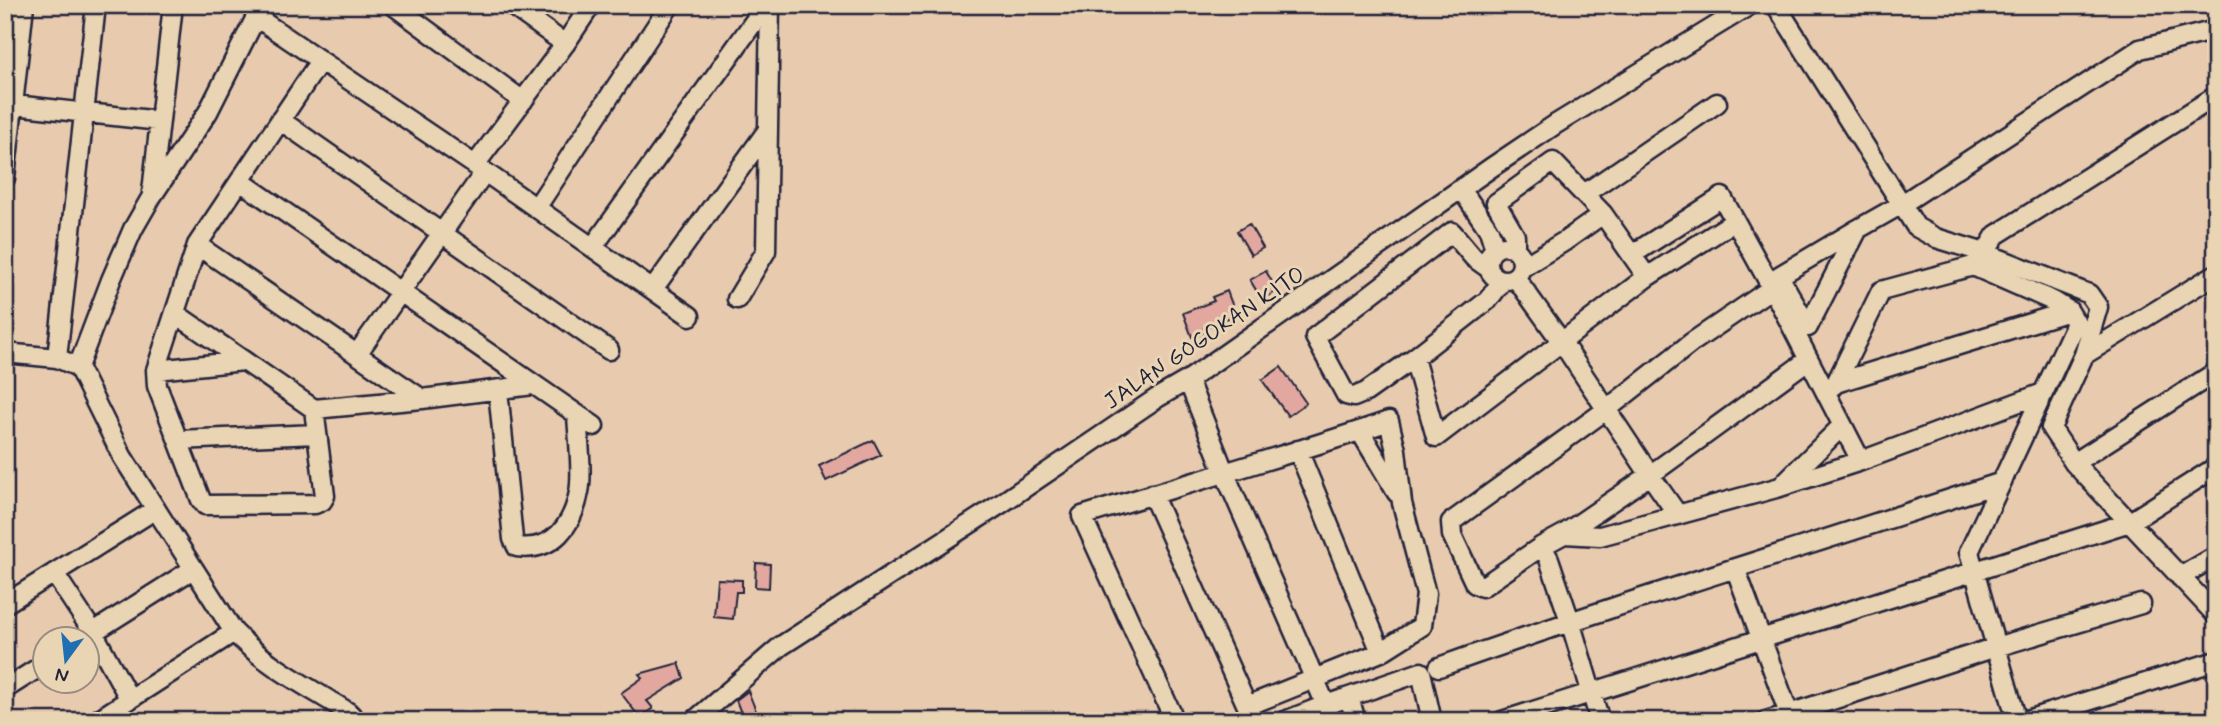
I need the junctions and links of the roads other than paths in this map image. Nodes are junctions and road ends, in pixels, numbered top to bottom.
1 (24, 5) edge
2 (96, 5) edge
3 (173, 5) edge
4 (393, 5) edge
5 (511, 5) edge
6 (591, 5) edge
7 (670, 5) edge
8 (768, 5) edge
9 (1750, 5) edge
10 (1776, 5) edge
11 (257, 9) edge
12 (2216, 30) edge
13 (565, 44) junction
14 (320, 61) junction
15 (2216, 96) edge
16 (523, 100) junction
17 (1717, 103) dead end
18 (10, 105) edge
19 (83, 114) junction
20 (280, 120) junction
21 (160, 121) junction
22 (767, 131) junction
23 (480, 169) junction
24 (5, 178) edge
25 (240, 181) junction
26 (1461, 189) junction
27 (1584, 194) junction
28 (152, 195) junction
29 (1902, 204) junction
30 (536, 208) junction
31 (1603, 214) junction
32 (1735, 221) junction
33 (1858, 229) junction
34 (441, 234) junction
35 (197, 245) junction
36 (593, 247) junction
37 (1495, 249) junction
38 (1515, 249) junction
39 (1633, 254) junction
40 (1985, 254) junction
41 (1507, 273) junction
42 (2216, 274) edge
43 (1647, 277) junction
44 (1772, 288) junction
45 (653, 289) junction
46 (400, 292) junction
47 (737, 299) dead end
48 (2069, 311) junction
49 (176, 314) junction
50 (691, 316) dead end
51 (1561, 341) junction
52 (609, 349) dead end
53 (5, 352) edge
54 (357, 354) junction
55 (2084, 355) junction
56 (57, 358) junction
57 (1414, 358) junction
58 (244, 360) junction
59 (1808, 360) junction
60 (78, 367) junction
61 (156, 370) junction
62 (2216, 372) edge
63 (1188, 380) junction
64 (533, 385) junction
65 (1831, 387) junction
66 (498, 390) junction
67 (2043, 393) junction
68 (422, 400) junction
69 (314, 409) junction
70 (1606, 410) junction
71 (577, 415) junction
72 (594, 426) dead end
73 (1841, 427) junction
74 (1360, 431) junction
75 (317, 434) junction
76 (178, 440) junction
77 (1298, 450) junction
78 (1861, 461) junction
79 (2074, 463) junction
80 (2216, 467) edge
81 (1225, 474) junction
82 (1650, 475) junction
83 (1999, 483) junction
84 (1780, 487) junction
85 (1152, 494) junction
86 (1402, 503) junction
87 (156, 509) junction
88 (1678, 515) junction
89 (2130, 522) junction
90 (1564, 534) junction
91 (1542, 546) junction
92 (2216, 556) edge
93 (193, 569) junction
94 (1736, 570) junction
95 (54, 573) junction
96 (1974, 573) junction
97 (2180, 577) junction
98 (5, 604) edge
99 (2141, 604) dead end
100 (2216, 615) edge
101 (1570, 621) junction
102 (82, 624) edge
103 (102, 627) edge
104 (234, 632) junction
105 (1760, 639) junction
106 (1996, 647) junction
107 (1381, 652) junction
108 (102, 657) edge
109 (2216, 661) edge
110 (1439, 667) dead end
111 (32, 672) edge
112 (1314, 680) junction
113 (5, 689) edge
114 (1592, 692) junction
115 (1349, 697) junction
116 (130, 698) junction
117 (1326, 705) junction
118 (1791, 717) edge
119 (96, 721) edge
120 (357, 721) edge
121 (694, 721) edge
122 (1175, 721) edge
123 (1285, 721) edge
124 (1356, 721) edge
125 (1432, 721) edge
126 (1502, 721) edge
127 (1600, 721) edge
128 (1766, 721) edge
129 (2017, 721) edge
130 (2024, 721) edge

1 - 18 street
2 - 19 street
3 - 21 street
4 - 16 street
5 - 13 street
6 - 13 street
7 - 30 street
8 - 22 street
8 - 36 street
9 - 26 street, JALAN GOGOKAN KITO
10 - 29 street
11 - 14 street
11 - 28 street
12 - 29 street
13 - 16 street
14 - 20 street
14 - 23 street
15 - 40 street
16 - 23 street
17 - 27 street
18 - 19 street
18 - 24 street
19 - 21 street
19 - 56 street
20 - 25 street
20 - 34 street
21 - 28 street
22 - 45 street
22 - 47 street
23 - 30 street
23 - 34 street
25 - 35 street
25 - 46 street
26 - 37 street
26 - 63 street, JALAN GOGOKAN KITO
27 - 31 street
27 - 38 street
28 - 60 street
29 - 33 street
29 - 40 street
30 - 36 street
31 - 39 street
31 - 41 street
32 - 39 street
32 - 43 street
32 - 44 street
33 - 33 street
34 - 46 street
34 - 52 street
35 - 49 street
35 - 54 street
36 - 45 street
37 - 38 street
37 - 41 street
38 - 41 street
39 - 43 street
40 - 55 street
41 - 51 street
41 - 57 street
41 - 57 street
42 - 55 street
43 - 51 street
44 - 59 street
44 - 70 street
45 - 50 street
46 - 54 street
46 - 64 street
48 - 65 street
48 - 65 street
48 - 67 street
49 - 58 street
49 - 61 street
51 - 57 street
51 - 70 street
53 - 56 street
54 - 68 street
55 - 79 street
56 - 60 street
58 - 61 street
58 - 69 street
59 - 65 street
59 - 82 street
60 - 87 street
61 - 76 street
62 - 79 street
63 - 81 street
63 - 121 street, JALAN GOGOKAN KITO
64 - 66 street
64 - 71 street
65 - 73 street
66 - 68 street
66 - 71 street
67 - 78 street
67 - 83 street
68 - 69 street
69 - 75 street
70 - 82 street
70 - 91 street
71 - 72 street
73 - 78 street
73 - 84 street
74 - 77 street
74 - 86 street
74 - 86 street
75 - 76 street
75 - 76 street
77 - 81 street
77 - 107 street
78 - 84 street
79 - 89 street
80 - 89 street
81 - 85 street
81 - 112 street
82 - 88 street
82 - 90 street
83 - 94 street
83 - 96 street
84 - 88 street
85 - 112 street
85 - 122 street
86 - 107 street
87 - 93 street
87 - 95 street
88 - 90 street
89 - 96 street
89 - 97 street
90 - 91 street
91 - 101 street
92 - 97 street
93 - 103 street
93 - 104 street
94 - 101 street
94 - 105 street
95 - 98 street
95 - 102 street
96 - 105 street
96 - 106 street
97 - 100 street
99 - 106 street
101 - 110 street
101 - 114 street
104 - 116 street
104 - 120 street
105 - 114 street
105 - 118 street
106 - 118 street
106 - 129 street
107 - 112 street
108 - 116 street
109 - 130 street
111 - 113 street
112 - 117 street
114 - 126 street
114 - 127 street
115 - 117 street
115 - 124 street
115 - 125 street
116 - 119 street
117 - 123 street
118 - 128 street

